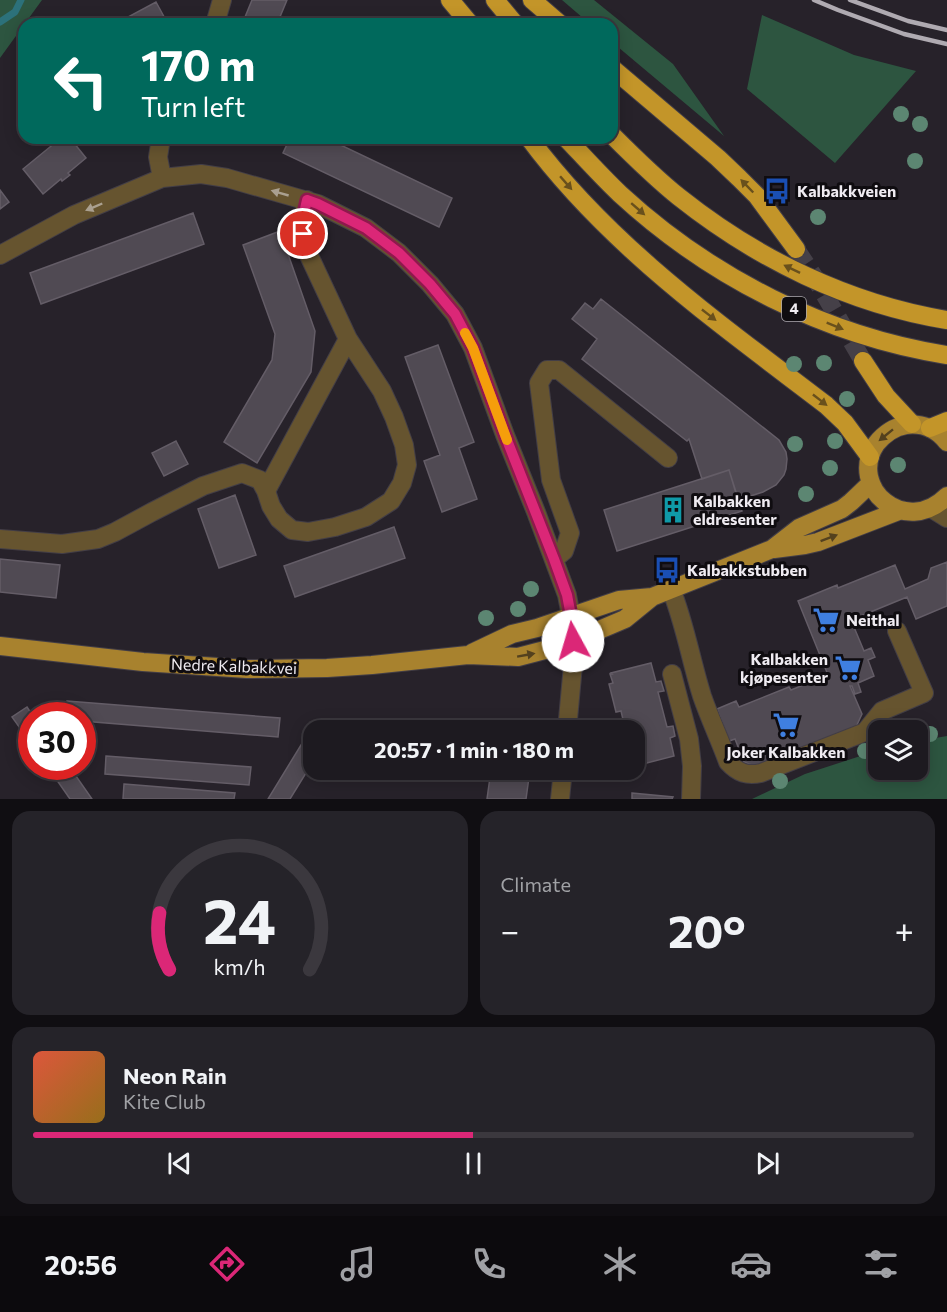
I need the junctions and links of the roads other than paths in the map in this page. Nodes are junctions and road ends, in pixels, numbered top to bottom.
1 (222, 0) edge
2 (440, 0) edge
3 (450, 0) edge
4 (495, 0) edge
5 (532, 0) edge
6 (217, 18) edge
7 (450, 18) edge
8 (465, 18) edge
9 (510, 18) edge
10 (553, 18) edge
11 (618, 73) edge
12 (618, 141) edge
13 (160, 144) edge
14 (534, 144) edge
15 (572, 144) edge
16 (162, 178) junction
17 (307, 200) junction
18 (796, 249) tunnel mouth
19 (0, 255) edge
20 (947, 320) edge
21 (348, 339) junction
22 (947, 355) edge
23 (863, 361) tunnel mouth
24 (912, 424) junction
25 (939, 424) edge
26 (947, 442) edge
27 (870, 457) junction
28 (668, 458) dead end
29 (871, 483) junction
30 (266, 491) junction
31 (947, 496) edge
32 (931, 508) junction
33 (901, 510) junction
34 (947, 518) edge
35 (0, 539) edge
36 (772, 549) junction
37 (554, 559) junction
38 (672, 589) junction
39 (652, 597) junction
40 (571, 616) junction
41 (897, 631) dead end
42 (573, 641) junction
43 (0, 646) edge
44 (468, 655) junction
45 (672, 674) dead end
46 (568, 720) edge
47 (562, 780) edge
48 (560, 799) edge
49 (691, 799) edge

1 - 6 street
2 - 7 highway
3 - 8 highway
4 - 9 highway
5 - 10 highway
18 -> 11 highway
20 -> 12 highway, 4
13 - 16 street
14 -> 27 highway
15 -> 22 highway, 4
17 -> 16 street
16 -> 19 street
17 - 21 street
17 - 37 street
21 - 30 street
21 - 30 street
23 - 24 highway
24 - 25 main road
24 -> 27 main road
25 - 26 main road
27 - 29 main road
28 - 37 street
29 - 33 main road
29 - 36 main road, Nedre Kalbakkvei
30 - 35 street
31 - 32 main road
32 - 33 main road, Nedre Kalbakkvei
32 - 34 street
36 -> 33 main road, Nedre Kalbakkvei
36 - 38 main road, Nedre Kalbakkvei
37 - 40 street
38 - 39 main road, Nedre Kalbakkvei
38 - 41 street
39 - 40 main road, Nedre Kalbakkvei
39 - 42 main road, Nedre Kalbakkvei
40 - 42 street
40 - 44 main road, Nedre Kalbakkvei
44 -> 42 main road, Nedre Kalbakkvei
42 - 46 street
43 - 44 main road, Nedre Kalbakkvei
45 - 49 street
47 - 48 street

